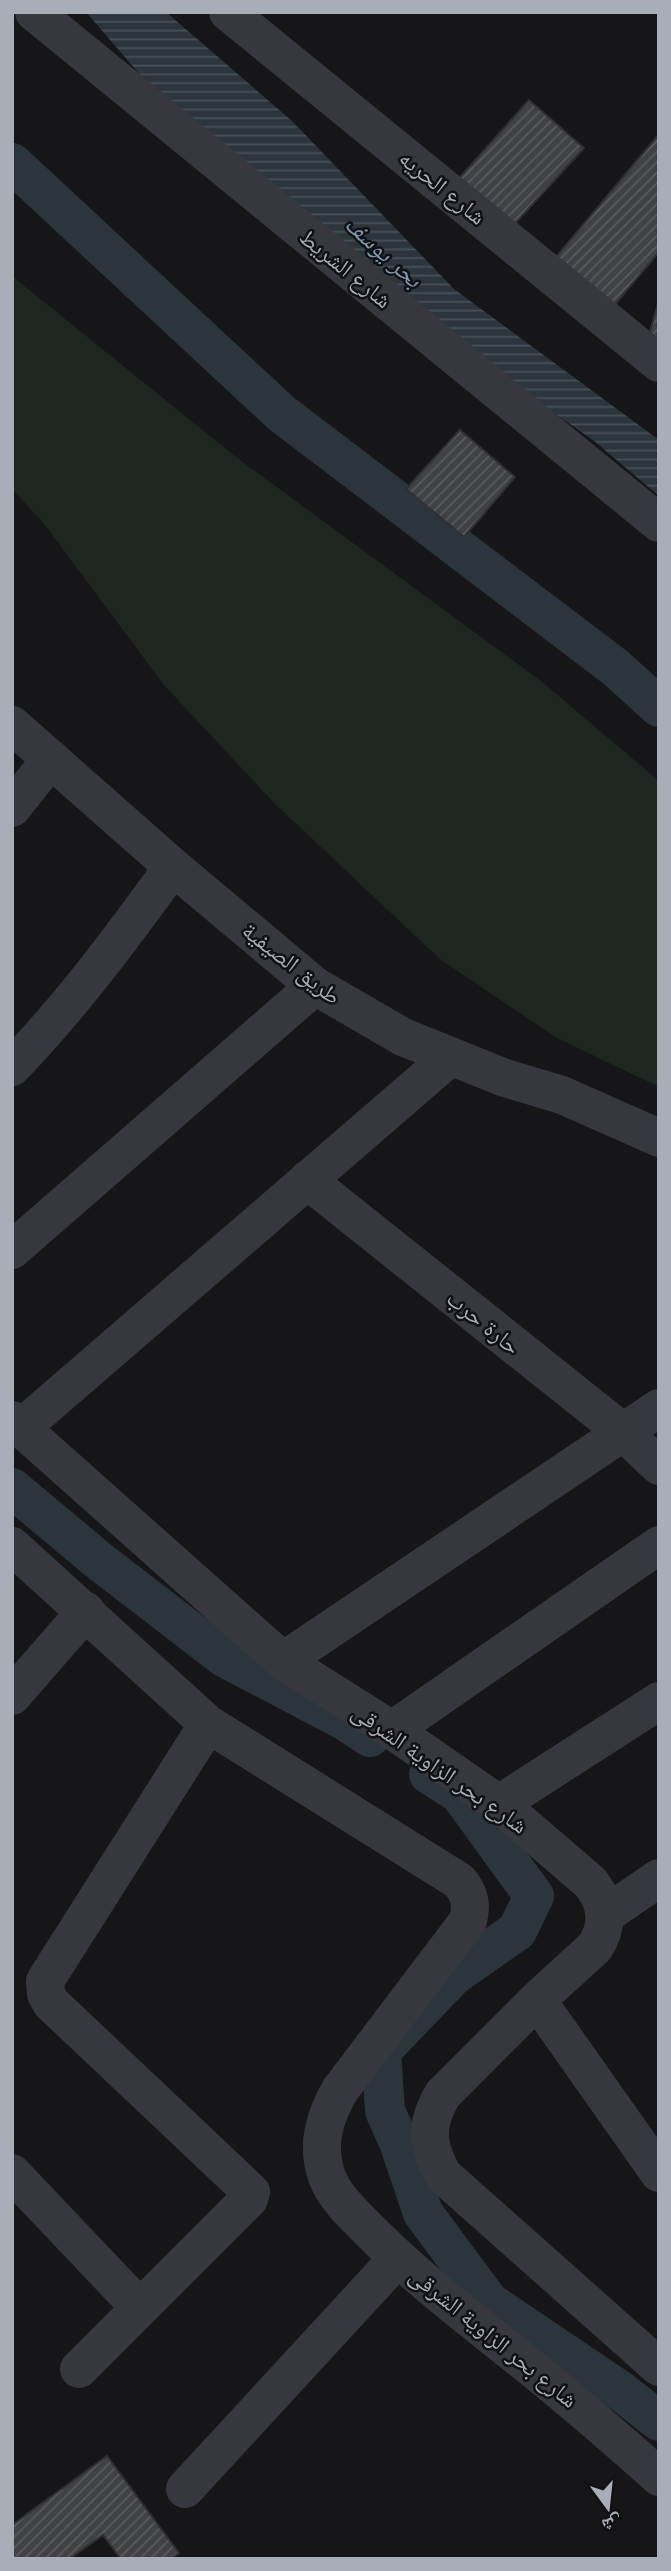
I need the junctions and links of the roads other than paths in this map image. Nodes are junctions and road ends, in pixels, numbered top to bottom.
1 (34, 12) edge
2 (228, 12) edge
3 (659, 363) edge
4 (659, 523) edge
5 (12, 725) edge
6 (51, 759) junction
7 (12, 808) edge
8 (173, 867) junction
9 (315, 986) junction
10 (449, 1058) junction
11 (12, 1068) edge
12 (659, 1138) edge
13 (307, 1180) junction
14 (12, 1250) edge
15 (659, 1408) edge
16 (16, 1424) edge
17 (622, 1432) junction
18 (659, 1466) edge
19 (659, 1545) edge
20 (12, 1546) edge
21 (86, 1611) junction
22 (283, 1661) junction
23 (12, 1696) edge
24 (659, 1701) edge
25 (208, 1724) junction
26 (393, 1730) junction
27 (499, 1804) junction
28 (659, 1878) edge
29 (605, 1915) junction
30 (537, 2000) junction
31 (12, 2173) edge
32 (659, 2173) edge
33 (397, 2259) junction
34 (140, 2308) junction
35 (659, 2367) edge
36 (79, 2369) dead end
37 (659, 2477) edge
38 (185, 2489) dead end

1 - 4 street, شارع الشريط
2 - 3 street, شارع الحريه
5 - 6 street, طريق الصيفية
6 - 7 street
6 - 8 street, طريق الصيفية
8 - 9 street, طريق الصيفية
8 - 11 street
9 - 10 street, طريق الصيفية
9 - 14 street
10 - 12 street, طريق الصيفية
10 - 13 street
13 - 16 street
13 - 17 street, حارة حرب
15 - 17 street
16 - 22 street, شارع بحر الزاوية الشرقى
17 - 18 street, حارة حرب
17 - 22 street
19 - 26 street
20 - 21 street, شارع بحر الزاوية الشرقى
21 - 23 street
21 - 25 street, شارع بحر الزاوية الشرقى
22 - 26 street, شارع بحر الزاوية الشرقى
24 - 27 street
25 - 33 street, شارع بحر الزاوية الشرقى
25 - 34 street
26 - 27 street, شارع بحر الزاوية الشرقى
27 - 29 street, شارع بحر الزاوية الشرقى
28 - 29 street
29 - 30 street
30 - 32 street
30 - 35 street
31 - 34 street
33 - 37 street, شارع بحر الزاوية الشرقى
33 - 38 street
34 - 36 street

